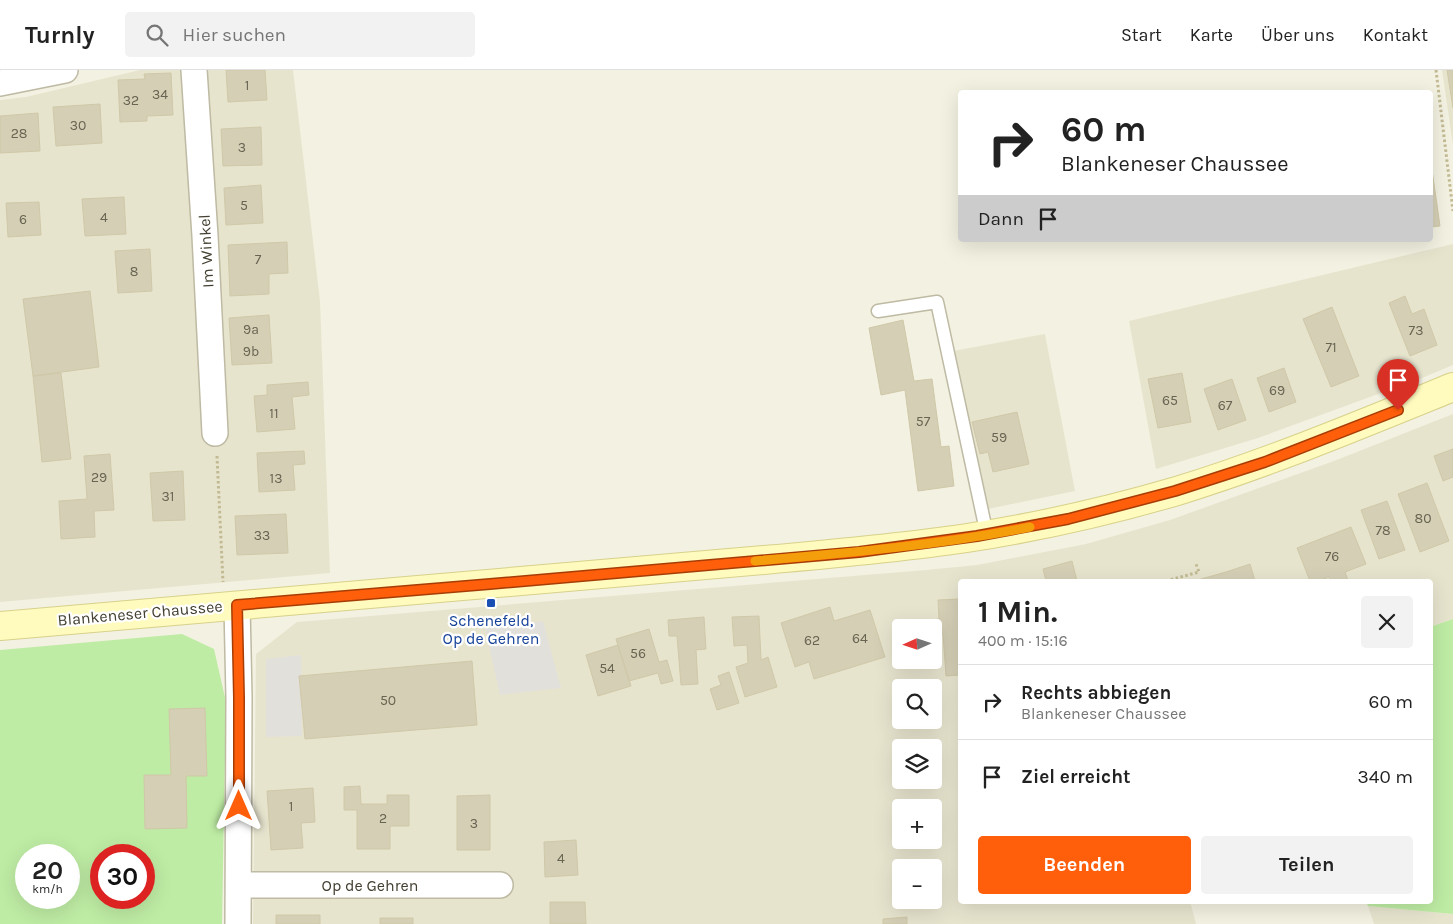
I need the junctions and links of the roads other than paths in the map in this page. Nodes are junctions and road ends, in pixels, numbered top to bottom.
1 (65, 70) edge
2 (194, 70) edge
3 (0, 83) edge
4 (878, 311) dead end
5 (1453, 387) edge
6 (215, 433) road end
7 (987, 535) junction
8 (230, 597) junction
9 (0, 626) edge
10 (239, 885) junction
11 (500, 885) dead end
12 (238, 924) edge

1 - 3 street
2 - 6 street, Im Winkel
4 - 7 lane
5 - 7 main road, Blankeneser Chaussee
7 - 8 main road, Blankeneser Chaussee
8 - 9 main road, Blankeneser Chaussee
8 - 10 street
10 - 11 street, Op de Gehren
10 - 12 street

